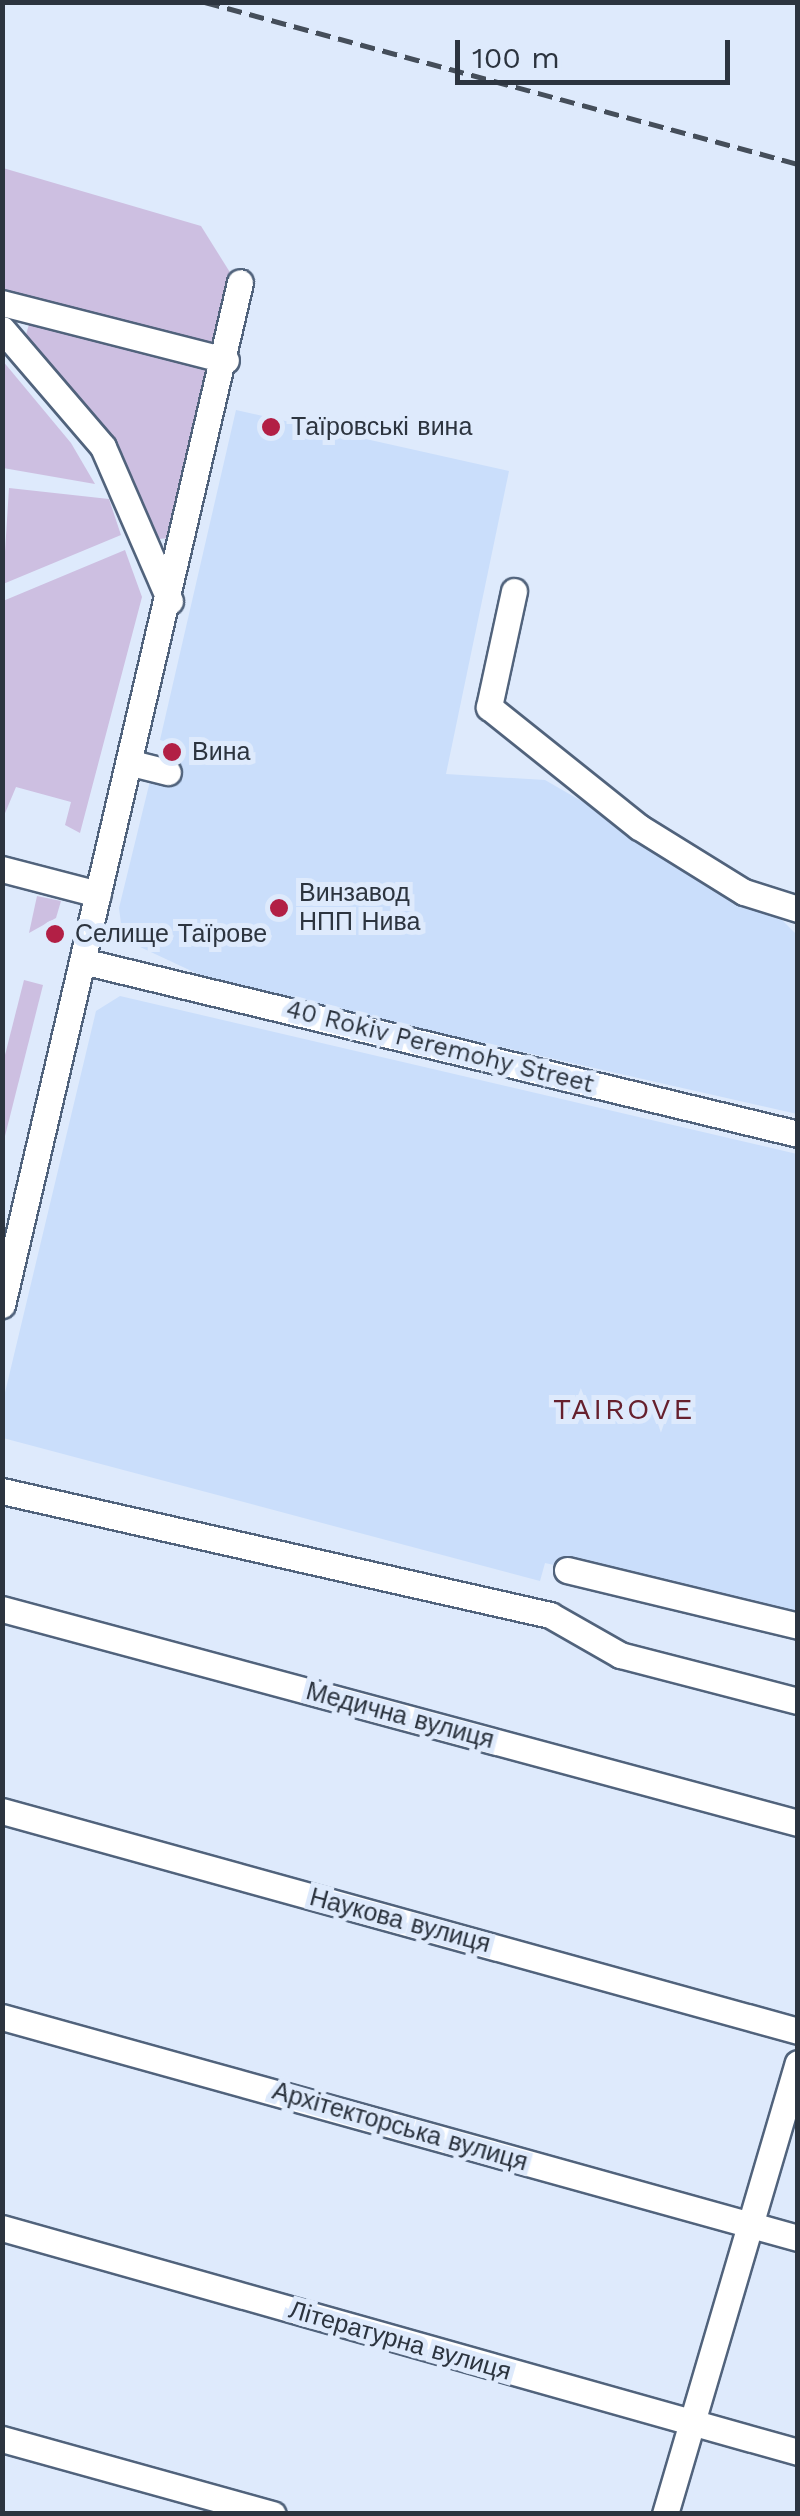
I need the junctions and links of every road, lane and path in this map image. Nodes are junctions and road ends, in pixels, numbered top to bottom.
1 (240, 282) dead end
2 (2, 302) edge
3 (2, 329) edge
4 (226, 360) junction
5 (514, 591) dead end
6 (170, 601) junction
7 (131, 762) junction
8 (168, 772) dead end
9 (2, 869) edge
10 (98, 894) junction
11 (798, 909) edge
12 (82, 960) junction
13 (798, 1134) edge
14 (2, 1305) edge
15 (2, 1490) edge
16 (567, 1570) dead end
17 (2, 1609) edge
18 (798, 1626) edge
19 (798, 1701) edge
20 (2, 1812) edge
21 (798, 1823) edge
22 (2, 2017) edge
23 (798, 2030) edge
24 (798, 2063) edge
25 (749, 2224) junction
26 (2, 2228) edge
27 (798, 2238) edge
28 (690, 2422) junction
29 (2, 2439) edge
30 (798, 2452) edge
31 (272, 2514) edge
32 (665, 2514) edge

1 - 4 street
2 - 4 street
3 - 6 street
4 - 6 street
5 - 11 street
6 - 7 street
7 - 8 street
7 - 10 street
9 - 10 street
10 - 12 street
12 - 13 street, 40 Rokiv Peremohy Street
12 - 14 street
15 - 19 street
16 - 18 street
17 - 21 street, Медична вулиця
20 - 23 street, Наукова вулиця
22 - 25 street, Архітекторська вулиця
24 - 25 street
25 - 27 street, Архітекторська вулиця
25 - 28 street
26 - 28 street, Літературна вулиця
28 - 30 street, Літературна вулиця
28 - 32 street
29 - 31 street

